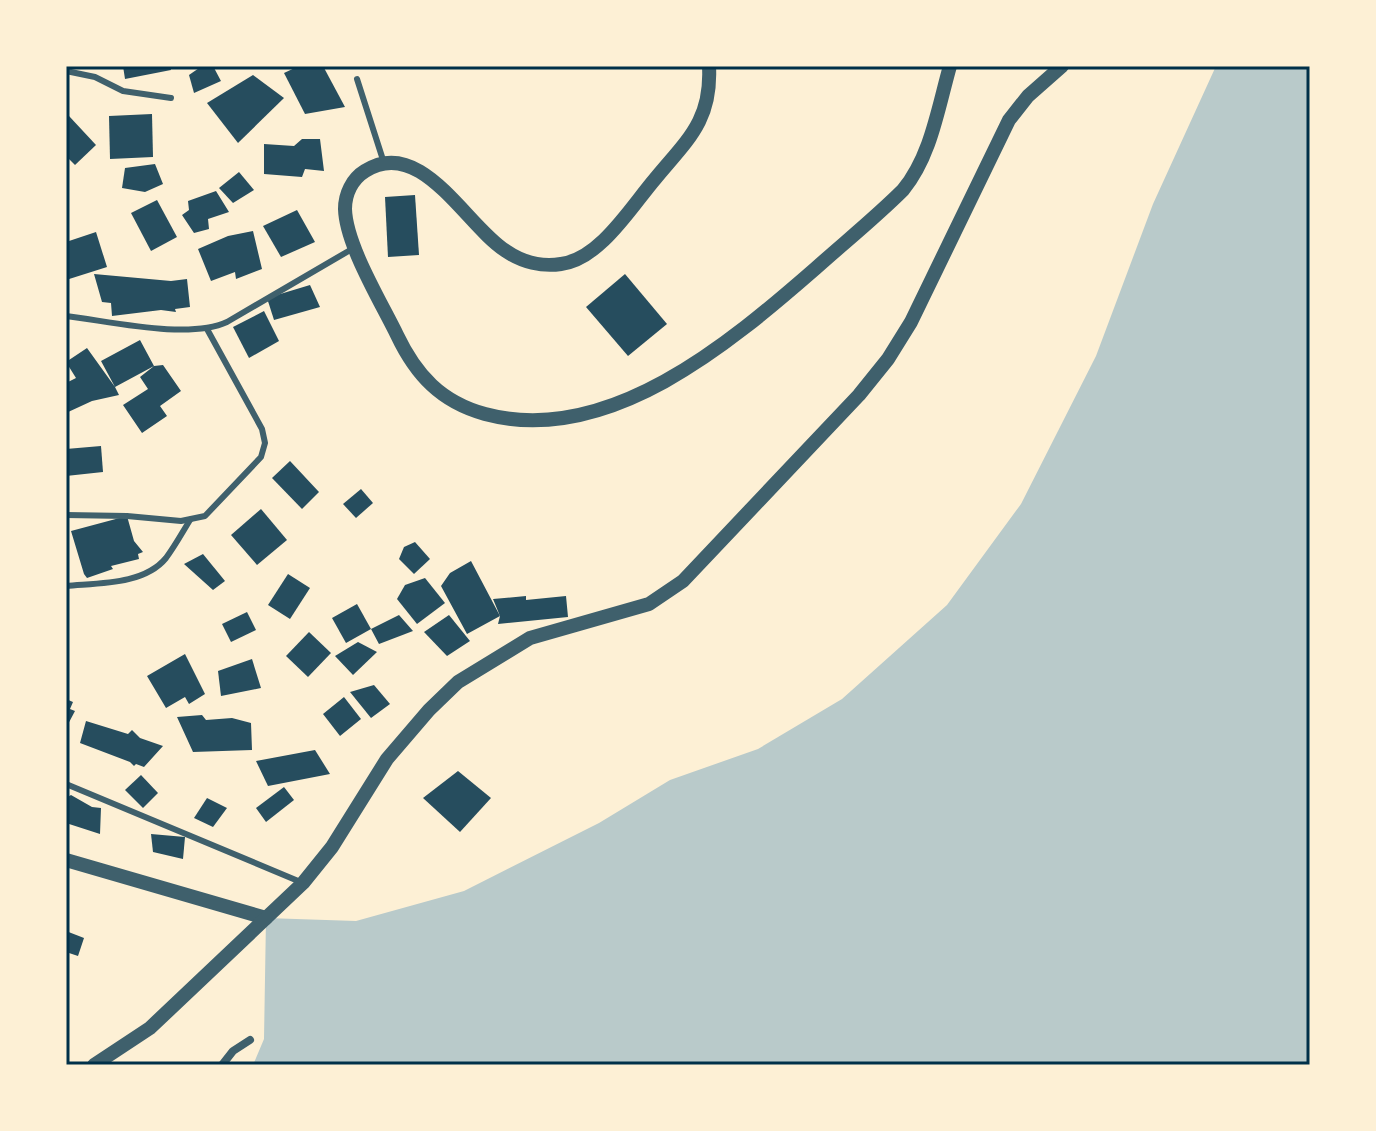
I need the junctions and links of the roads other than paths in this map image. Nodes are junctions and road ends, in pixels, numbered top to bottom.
1 (709, 66) edge
2 (950, 66) edge
3 (1062, 66) edge
4 (66, 71) edge
5 (357, 79) dead end
6 (171, 98) dead end
7 (384, 164) junction
8 (355, 247) junction
9 (66, 316) edge
10 (207, 329) junction
11 (66, 515) edge
12 (190, 520) junction
13 (66, 586) edge
14 (66, 784) edge
15 (66, 860) edge
16 (303, 883) junction
17 (266, 918) junction
18 (250, 1040) dead end
19 (94, 1065) edge
20 (222, 1065) edge

1 - 7 street
2 - 8 street
3 - 16 street
4 - 6 lane
5 - 7 lane
7 - 8 street
8 - 10 lane
9 - 10 lane
10 - 12 lane
11 - 12 lane
12 - 13 lane
14 - 16 lane
15 - 17 street
16 - 17 street
17 - 19 street
18 - 20 street

